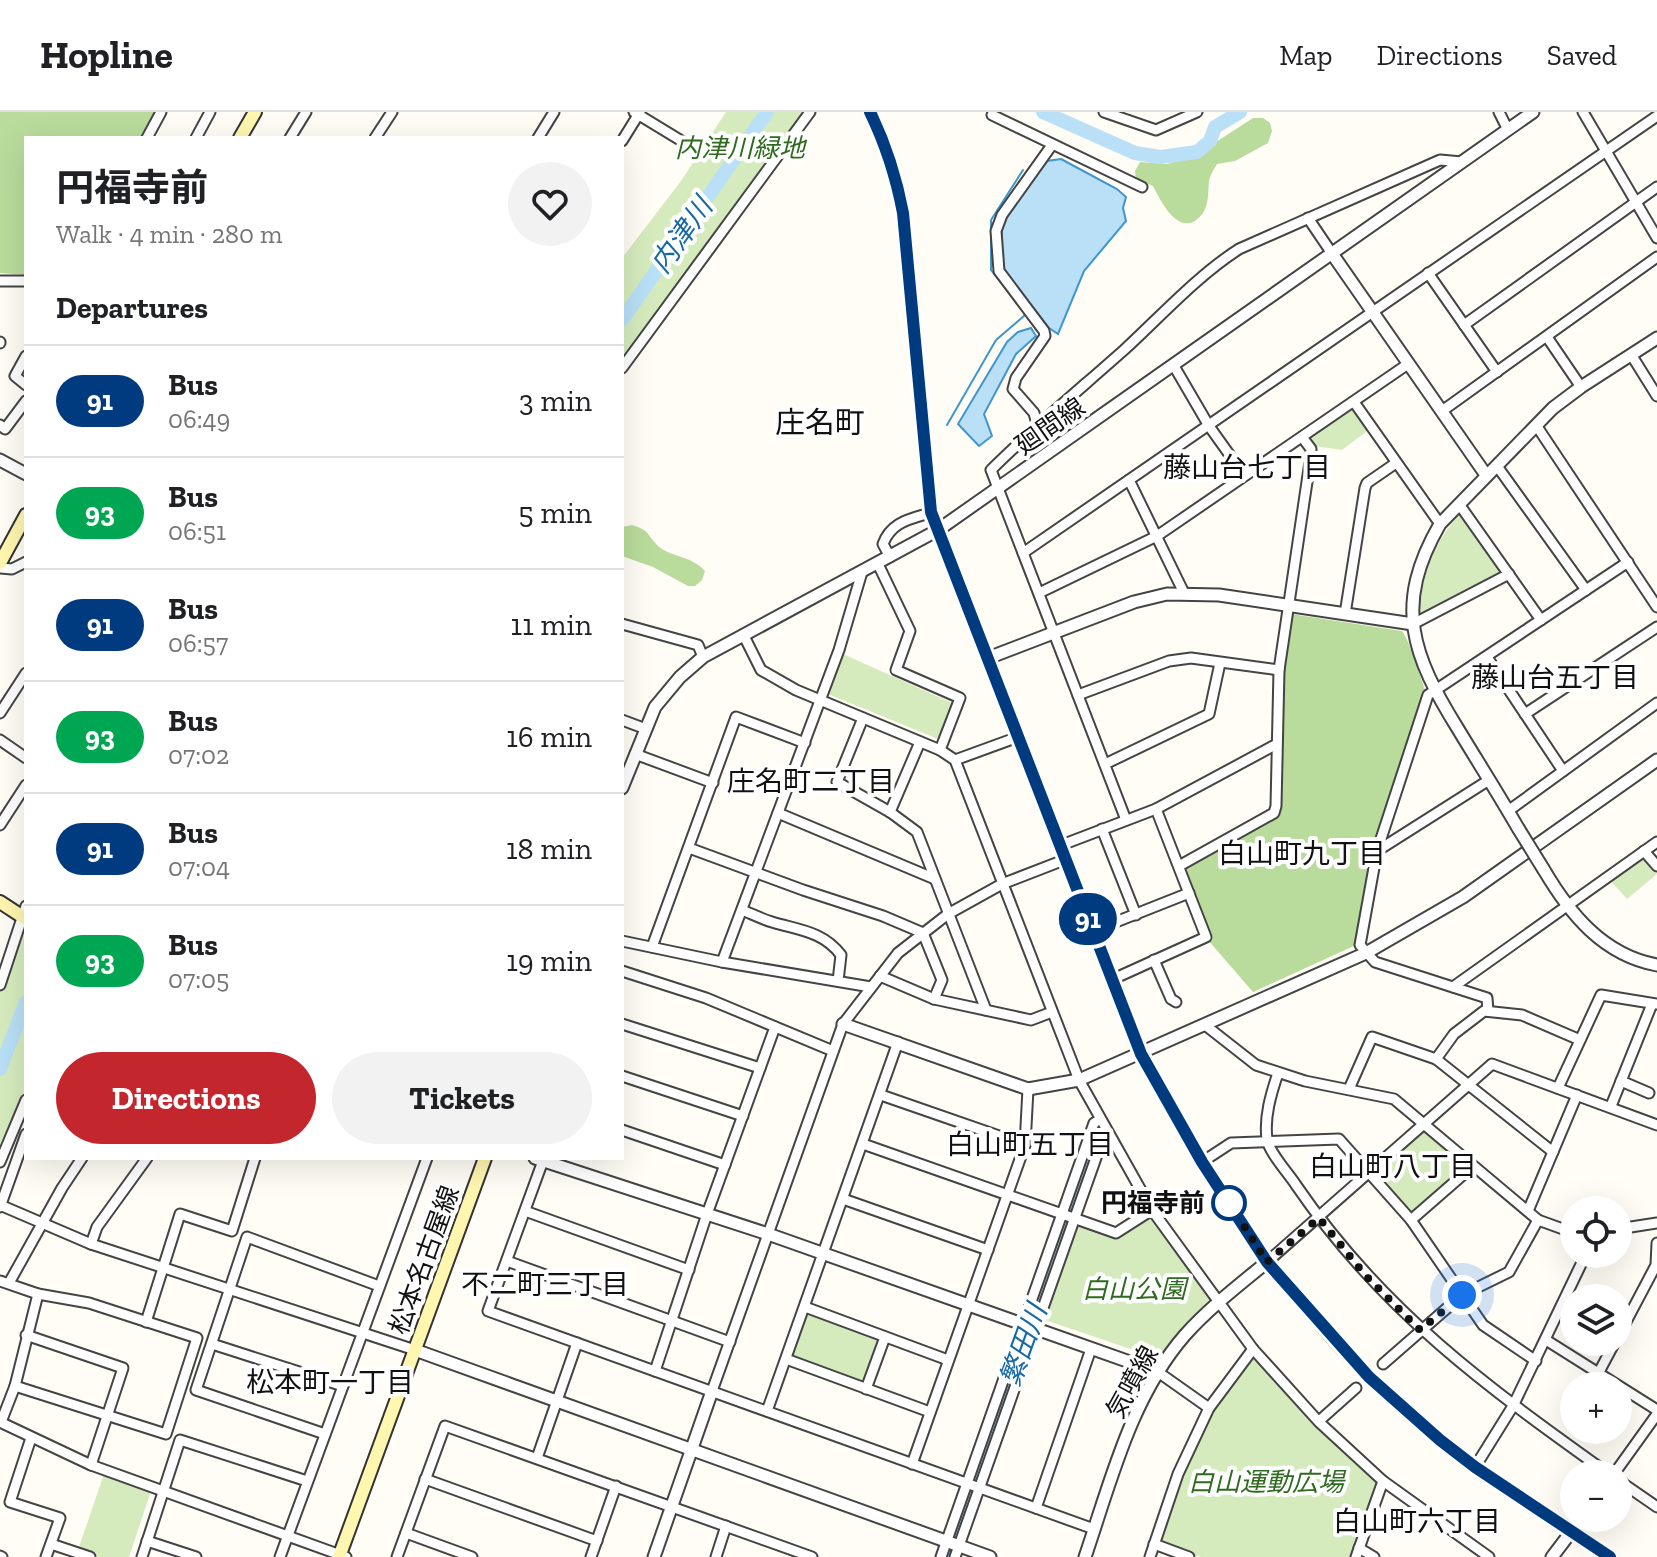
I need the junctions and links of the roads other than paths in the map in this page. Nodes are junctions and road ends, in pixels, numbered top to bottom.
1 (161, 112) edge
2 (210, 112) edge
3 (255, 112) edge
4 (306, 112) edge
5 (392, 112) edge
6 (554, 112) edge
7 (810, 112) edge
8 (870, 112) edge
9 (1104, 112) edge
10 (1197, 112) edge
11 (1499, 112) edge
12 (1533, 112) edge
13 (1583, 112) edge
14 (638, 113) edge
15 (990, 113) edge
16 (1657, 116) edge
17 (1508, 130) junction
18 (148, 136) edge
19 (197, 136) edge
20 (241, 136) edge
21 (291, 136) edge
22 (376, 136) edge
23 (539, 136) edge
24 (624, 138) edge
25 (685, 143) dead end
26 (1052, 145) junction
27 (1606, 151) junction
28 (1462, 162) junction
29 (1142, 187) dead end
30 (1657, 187) edge
31 (1635, 201) junction
32 (1308, 218) junction
33 (1657, 238) edge
34 (1333, 255) junction
35 (1657, 257) edge
36 (1428, 273) junction
37 (0, 281) edge
38 (24, 281) edge
39 (1372, 311) junction
40 (1464, 325) junction
41 (1547, 337) junction
42 (1657, 338) edge
43 (1632, 356) junction
44 (24, 360) edge
45 (1408, 364) junction
46 (624, 365) edge
47 (1174, 366) junction
48 (1497, 372) junction
49 (24, 383) edge
50 (1581, 387) junction
51 (1657, 396) edge
52 (1354, 402) junction
53 (24, 404) edge
54 (1442, 411) junction
55 (1037, 424) junction
56 (0, 425) edge
57 (1536, 425) junction
58 (1209, 426) junction
59 (1302, 437) junction
60 (0, 460) edge
61 (1396, 463) junction
62 (1497, 466) junction
63 (24, 473) edge
64 (1244, 475) junction
65 (1486, 475) junction
66 (1129, 480) junction
67 (998, 490) junction
68 (1459, 504) junction
69 (923, 515) dead end
70 (24, 519) edge
71 (1440, 524) junction
72 (938, 530) junction
73 (1157, 536) junction
74 (1023, 553) junction
75 (890, 557) junction
76 (1628, 562) junction
77 (24, 563) edge
78 (878, 564) junction
79 (0, 566) edge
80 (862, 572) junction
81 (1509, 574) junction
82 (1586, 590) junction
83 (1039, 593) junction
84 (1184, 593) junction
85 (1289, 606) junction
86 (1657, 607) edge
87 (1345, 614) junction
88 (1541, 620) junction
89 (1413, 624) junction
90 (624, 625) edge
91 (1657, 627) edge
92 (1054, 634) junction
93 (744, 636) junction
94 (703, 657) junction
95 (1487, 657) junction
96 (988, 658) junction
97 (1220, 663) junction
98 (1279, 670) junction
99 (24, 677) edge
100 (1434, 691) junction
101 (1078, 695) junction
102 (821, 700) junction
103 (1657, 703) edge
104 (0, 713) edge
105 (1525, 714) junction
106 (863, 718) junction
107 (624, 721) edge
108 (646, 729) junction
109 (1018, 737) junction
110 (0, 740) edge
111 (920, 742) junction
112 (805, 743) junction
113 (1277, 744) junction
114 (940, 750) junction
115 (635, 754) junction
116 (24, 757) edge
117 (955, 760) junction
118 (1657, 760) edge
119 (1105, 764) junction
120 (1563, 771) junction
121 (1489, 780) junction
122 (624, 783) edge
123 (713, 783) junction
124 (24, 788) edge
125 (1156, 809) junction
126 (1508, 811) junction
127 (890, 812) junction
128 (778, 813) junction
129 (1126, 820) junction
130 (0, 825) edge
131 (1102, 829) junction
132 (1657, 842) edge
133 (1059, 846) junction
134 (689, 848) junction
135 (1377, 851) junction
136 (1644, 851) junction
137 (1064, 860) junction
138 (1179, 866) junction
139 (1657, 866) edge
140 (757, 872) junction
141 (935, 879) junction
142 (1002, 884) junction
143 (1189, 893) junction
144 (0, 902) edge
145 (1566, 906) junction
146 (742, 910) junction
147 (24, 914) edge
148 (948, 914) junction
149 (1136, 915) junction
150 (24, 918) edge
151 (1093, 931) junction
152 (923, 933) junction
153 (624, 942) edge
154 (652, 947) junction
155 (1366, 953) junction
156 (1154, 960) junction
157 (722, 962) junction
158 (1657, 965) edge
159 (3, 971) edge
160 (624, 972) edge
161 (880, 976) junction
162 (1111, 980) junction
163 (838, 981) junction
164 (0, 985) edge
165 (871, 987) junction
166 (1453, 987) junction
167 (934, 999) junction
168 (1176, 1002) dead end
169 (1654, 1004) edge
170 (986, 1010) junction
171 (1488, 1011) junction
172 (1052, 1012) junction
173 (843, 1024) junction
174 (624, 1025) edge
175 (1205, 1025) junction
176 (775, 1027) junction
177 (1580, 1040) junction
178 (898, 1042) junction
179 (833, 1051) junction
180 (1141, 1054) junction
181 (1436, 1059) junction
182 (760, 1068) junction
183 (1278, 1073) junction
184 (624, 1077) edge
185 (1079, 1080) junction
186 (1621, 1081) junction
187 (1468, 1085) junction
188 (1558, 1088) junction
189 (1646, 1088) dead end
190 (1028, 1089) junction
191 (1349, 1089) junction
192 (881, 1095) junction
193 (1577, 1095) junction
194 (24, 1105) edge
195 (1611, 1106) junction
196 (743, 1116) junction
197 (1099, 1120) junction
198 (1424, 1125) junction
199 (1657, 1125) edge
200 (624, 1131) edge
201 (1108, 1136) junction
202 (24, 1140) edge
203 (1267, 1142) junction
204 (863, 1144) junction
205 (1025, 1145) junction
206 (1553, 1152) junction
207 (81, 1160) edge
208 (146, 1160) edge
209 (254, 1160) edge
210 (426, 1160) edge
211 (484, 1160) edge
212 (541, 1160) edge
213 (544, 1160) edge
214 (0, 1162) edge
215 (1202, 1162) junction
216 (725, 1165) junction
217 (1473, 1166) junction
218 (1369, 1173) junction
219 (1007, 1194) junction
220 (843, 1199) junction
221 (0, 1206) edge
222 (1152, 1210) junction
223 (525, 1211) junction
224 (1528, 1211) junction
225 (707, 1214) junction
226 (1063, 1214) junction
227 (1075, 1218) junction
228 (1319, 1218) junction
229 (1411, 1220) junction
230 (1538, 1220) junction
231 (43, 1223) junction
232 (1657, 1223) edge
233 (1632, 1227) edge
234 (1560, 1228) edge
235 (768, 1234) junction
236 (1657, 1243) edge
237 (91, 1244) junction
238 (988, 1250) junction
239 (823, 1254) junction
240 (507, 1261) junction
241 (1267, 1262) junction
242 (162, 1268) junction
243 (1579, 1268) edge
244 (689, 1270) junction
245 (4, 1282) edge
246 (379, 1286) junction
247 (229, 1289) junction
248 (38, 1294) junction
249 (1462, 1295) junction
250 (1218, 1303) junction
251 (967, 1306) junction
252 (805, 1307) junction
253 (1632, 1310) edge
254 (672, 1321) junction
255 (146, 1322) junction
256 (1029, 1328) junction
257 (1420, 1330) junction
258 (362, 1332) junction
259 (26, 1335) junction
260 (885, 1337) junction
261 (1546, 1340) junction
262 (730, 1342) junction
263 (577, 1343) junction
264 (212, 1344) junction
265 (1091, 1349) junction
266 (1253, 1349) junction
267 (415, 1350) junction
268 (1608, 1356) edge
269 (786, 1359) junction
270 (948, 1360) junction
271 (1536, 1361) junction
272 (1383, 1364) dead end
273 (655, 1371) junction
274 (1158, 1372) junction
275 (1599, 1372) joint
276 (15, 1386) junction
277 (343, 1386) junction
278 (1356, 1388) dead end
279 (866, 1389) junction
280 (712, 1391) junction
281 (1632, 1395) edge
282 (557, 1401) junction
283 (1513, 1406) junction
284 (1209, 1408) junction
285 (767, 1411) junction
286 (930, 1412) junction
287 (1657, 1412) edge
288 (107, 1416) junction
289 (1319, 1421) junction
290 (0, 1422) edge
291 (1648, 1427) junction
292 (325, 1434) junction
293 (1657, 1435) edge
294 (31, 1438) junction
295 (692, 1449) junction
296 (537, 1458) junction
297 (1592, 1460) edge
298 (1623, 1460) edge
299 (912, 1464) junction
300 (91, 1465) junction
301 (1475, 1467) junction
302 (425, 1479) junction
303 (307, 1481) junction
304 (1383, 1481) junction
305 (966, 1483) junction
306 (616, 1486) junction
307 (979, 1488) junction
308 (1632, 1490) edge
309 (163, 1491) junction
310 (5, 1500) edge
311 (672, 1506) junction
312 (1657, 1507) edge
313 (1036, 1508) junction
314 (1560, 1525) edge
315 (726, 1526) junction
316 (1094, 1529) junction
317 (1571, 1532) joint
318 (406, 1533) junction
319 (287, 1536) junction
320 (147, 1541) junction
321 (597, 1541) junction
322 (947, 1541) junction
323 (51, 1544) junction
324 (1154, 1544) junction
325 (957, 1551) edge
326 (1357, 1553) edge
327 (341, 1556) edge
328 (1484, 1556) edge
329 (46, 1557) edge
330 (90, 1557) edge
331 (142, 1557) edge
332 (196, 1557) edge
333 (280, 1557) edge
334 (397, 1557) edge
335 (472, 1557) edge
336 (591, 1557) edge
337 (654, 1557) edge
338 (716, 1557) edge
339 (812, 1557) edge
340 (941, 1557) edge
341 (990, 1557) edge
342 (1085, 1557) edge
343 (1150, 1557) edge
344 (1189, 1557) edge
345 (1374, 1557) edge
346 (1552, 1557) edge
347 (1610, 1557) edge

1 - 18 street
2 - 19 street
3 - 20 main road
4 - 21 street
5 - 22 street
6 - 23 street
7 - 46 street
8 - 72 main road
9 - 10 street
11 - 17 street
12 - 17 street, 廻間線
13 - 27 street
14 - 24 street
14 - 25 street
15 - 26 street
16 - 27 street
17 - 28 street, 廻間線
26 - 29 street
26 - 55 street
27 - 31 street
27 - 36 street
28 - 32 street
28 - 34 street, 廻間線
30 - 31 street
31 - 33 street
31 - 40 street
32 - 34 street
32 - 55 street
34 - 39 street
34 - 47 street, 廻間線
35 - 41 street
36 - 39 street
36 - 40 street
37 - 38 street
39 - 45 street
39 - 58 street
40 - 48 street
41 - 48 street
41 - 50 street
42 - 43 street
43 - 50 street
43 - 51 street
44 - 49 street
45 - 52 street
45 - 54 street
47 - 58 street
47 - 67 street, 廻間線
48 - 54 street
50 - 57 street
52 - 59 street
52 - 61 street
53 - 56 street
54 - 65 street
55 - 67 street
57 - 62 street
57 - 76 street
58 - 64 street
58 - 66 street
59 - 64 street
59 - 85 street
60 - 63 street
61 - 71 street
61 - 87 street
62 - 65 street
62 - 82 street
64 - 73 street
65 - 68 street
66 - 73 street
66 - 74 street
67 - 72 street, 廻間線
67 - 74 street
68 - 71 street
68 - 81 street
69 - 75 street
70 - 79 main road
71 - 89 street
72 - 75 street, 廻間線
72 - 96 main road
73 - 83 street
73 - 84 street
74 - 83 street
75 - 78 street, 廻間線
76 - 82 street
76 - 86 street
77 - 79 street
78 - 80 street, 廻間線
78 - 114 street
80 - 93 street, 廻間線
80 - 102 street
81 - 88 street
81 - 89 street
82 - 88 street
83 - 92 street
84 - 85 street
84 - 92 street
85 - 87 street
85 - 98 street
87 - 89 street
88 - 95 street
89 - 100 street
90 - 94 street
91 - 105 street
92 - 96 street
92 - 101 street
93 - 94 street, 廻間線
93 - 102 street
94 - 108 street, 廻間線
95 - 100 street
95 - 105 street
96 - 109 main road
97 - 98 street
97 - 101 street
97 - 119 street
98 - 113 street
99 - 104 street
100 - 121 street
100 - 135 street
101 - 119 street
102 - 106 street
102 - 112 street
103 - 120 street
105 - 120 street
106 - 111 street
106 - 127 street
107 - 108 street
108 - 115 street, 廻間線
109 - 117 street
109 - 133 main road
110 - 116 street
111 - 114 street
111 - 127 street
112 - 123 street
112 - 128 street
113 - 125 street
113 - 138 street
114 - 117 street
115 - 122 street, 廻間線
115 - 123 street
117 - 142 street
118 - 155 street
119 - 129 street
120 - 126 street
121 - 126 street
121 - 135 street
123 - 134 street
124 - 130 street
125 - 129 street
125 - 138 street
126 - 145 street, bridge
127 - 141 street
128 - 140 street
128 - 141 street
129 - 131 street
131 - 133 street
131 - 149 street
132 - 136 street
133 - 137 main road
134 - 140 street
134 - 154 street
135 - 155 street
136 - 139 street
136 - 145 street
137 - 142 street
137 - 151 main road
138 - 143 street
140 - 146 street
140 - 152 street
141 - 148 street
142 - 148 street
142 - 172 street
143 - 149 street
143 - 156 street
144 - 147 main road
145 - 158 street
145 - 166 street
146 - 157 street
146 - 163 street
148 - 152 street
148 - 170 street
149 - 151 street
150 - 159 street
151 - 162 main road
152 - 161 street
152 - 167 street
153 - 154 street
154 - 157 street
155 - 166 street
155 - 175 street
156 - 162 street
156 - 168 street
157 - 163 street
159 - 164 street
160 - 176 street
161 - 165 street
161 - 167 street
162 - 180 main road
163 - 165 street
165 - 173 street
166 - 171 street
167 - 170 street
169 - 177 street
169 - 186 street
170 - 172 street
171 - 177 street
171 - 181 street
172 - 185 street
173 - 178 street
173 - 179 street
174 - 182 street
175 - 180 street
175 - 183 street
176 - 179 street
176 - 182 street
177 - 188 street
178 - 190 street
178 - 192 street
179 - 235 street
180 - 185 street
180 - 215 main road
181 - 187 street
181 - 191 street
182 - 196 street
183 - 191 street
183 - 203 street
184 - 196 street
185 - 190 street
185 - 197 street
186 - 189 street
186 - 195 street
187 - 188 street
187 - 198 street
187 - 206 street
188 - 193 street
190 - 205 street
191 - 198 street
192 - 204 street
192 - 205 street
193 - 195 street
193 - 206 street
194 - 214 street
195 - 199 street
196 - 216 street
197 - 201 street
197 - 226 street
198 - 217 street
198 - 218 street
200 - 216 street
201 - 222 street
201 - 227 street
202 - 221 street
203 - 215 street
203 - 218 street
203 - 228 street
204 - 219 street
204 - 220 street
205 - 219 street
206 - 224 street
207 - 231 street
208 - 237 street
209 - 242 street
210 - 246 street
211 - 267 main road, 松本名古屋線
212 - 223 street
213 - 225 street
215 - 241 main road
216 - 225 street
217 - 224 street
217 - 229 street
218 - 228 street
218 - 229 street
219 - 226 street
219 - 238 street
220 - 238 street
220 - 239 street
221 - 231 street
222 - 227 street
222 - 250 street
223 - 240 street
223 - 244 street
224 - 230 street
225 - 235 street
225 - 244 street
226 - 227 street
226 - 256 street
227 - 256 street
228 - 241 street
228 - 257 street
229 - 249 street
230 - 234 street
230 - 249 street
231 - 237 street
231 - 245 street
232 - 233 street
235 - 239 street
235 - 262 street
236 - 253 street
237 - 242 street
238 - 251 street
239 - 251 street
239 - 252 street
240 - 254 street
240 - 263 street
241 - 250 street, 気噴線
241 - 301 main road
242 - 247 street
242 - 255 street
243 - 261 street
244 - 254 street
245 - 248 street
246 - 247 street
246 - 258 street
247 - 258 street
247 - 264 street
248 - 255 street
248 - 259 street
249 - 257 street
249 - 271 street
250 - 266 street
250 - 274 street, 気噴線
251 - 256 street
251 - 270 street
252 - 260 street
252 - 269 street
254 - 262 street
254 - 273 street
255 - 288 street
256 - 265 street
256 - 305 street
256 - 307 street
257 - 272 street
257 - 283 street
258 - 267 street
258 - 277 street
259 - 276 street
259 - 288 street
260 - 270 street
260 - 279 street
261 - 271 street
261 - 275 street
262 - 280 street
263 - 273 street
263 - 282 street
264 - 277 street
264 - 292 street
265 - 274 street
265 - 313 street
266 - 284 street
266 - 289 street
267 - 282 street
267 - 327 main road, 松本名古屋線
268 - 275 street
269 - 279 street
269 - 285 street
270 - 286 street
271 - 283 street
273 - 280 street
274 - 284 street
274 - 316 street, 気噴線
276 - 288 street
276 - 290 street
277 - 292 street
278 - 289 street
279 - 286 street
280 - 285 street
280 - 295 street
281 - 287 street
282 - 295 street
282 - 296 street
283 - 297 street
283 - 301 street
284 - 324 street
285 - 299 street
286 - 299 street
287 - 291 street
288 - 300 street
289 - 304 street
290 - 294 street
291 - 293 street
291 - 298 street
292 - 303 street
294 - 300 street
294 - 310 street
295 - 311 street
295 - 322 street
296 - 302 street
296 - 306 street
299 - 305 street
300 - 309 street
301 - 314 main road
302 - 318 street
302 - 321 street
303 - 309 street
303 - 319 street
304 - 326 street
304 - 328 street
305 - 307 street
305 - 322 street
306 - 311 street
306 - 321 street
307 - 313 street
307 - 325 street
308 - 312 street
309 - 319 street
309 - 320 street
310 - 323 street
311 - 315 street
311 - 337 street
313 - 316 street
315 - 338 street
315 - 339 street
316 - 342 street, 気噴線
317 - 346 street
317 - 347 main road
318 - 334 street
318 - 335 street
319 - 327 street
319 - 333 street
320 - 331 street
320 - 332 street
321 - 336 street
322 - 325 street
322 - 340 street
323 - 329 street
323 - 330 street
324 - 343 street
324 - 344 street
325 - 341 street
326 - 345 street

